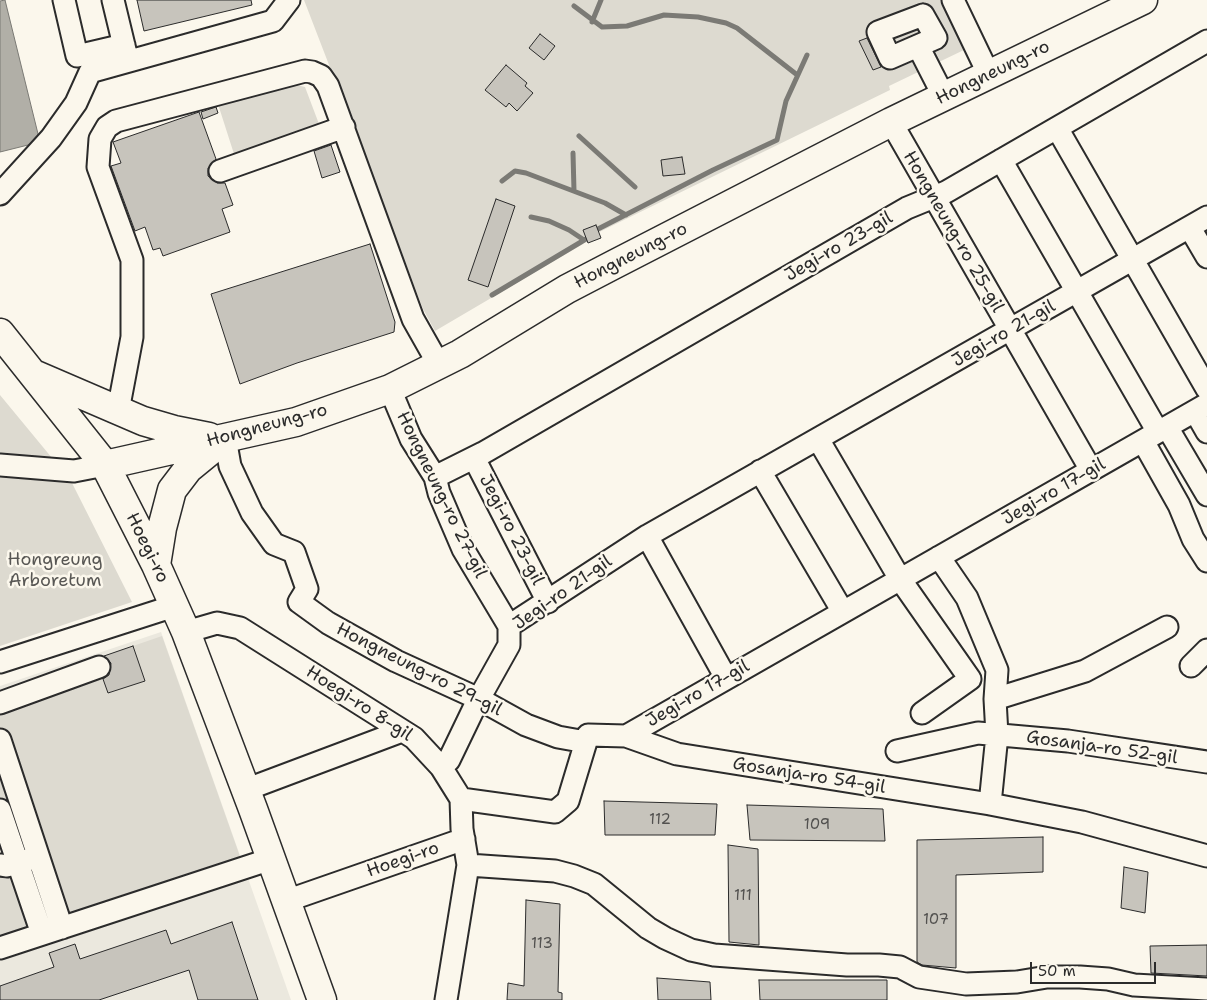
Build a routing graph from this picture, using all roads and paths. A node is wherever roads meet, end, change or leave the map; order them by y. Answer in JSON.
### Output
{"nodes":[{"id":1,"x":64,"y":0,"type":"edge"},
{"id":2,"x":113,"y":0,"type":"edge"},
{"id":3,"x":289,"y":0,"type":"edge"},
{"id":4,"x":953,"y":0,"type":"edge"},
{"id":5,"x":1143,"y":0,"type":"edge"},
{"id":6,"x":1207,"y":41,"type":"edge"},
{"id":7,"x":918,"y":46,"type":"dead end"},
{"id":8,"x":125,"y":52,"type":"junction"},
{"id":9,"x":988,"y":75,"type":"junction"},
{"id":10,"x":944,"y":97,"type":"junction"},
{"id":11,"x":890,"y":122,"type":"junction"},
{"id":12,"x":344,"y":127,"type":"junction"},
{"id":13,"x":1057,"y":128,"type":"junction"},
{"id":14,"x":1001,"y":160,"type":"junction"},
{"id":15,"x":220,"y":171,"type":"dead end"},
{"id":16,"x":0,"y":194,"type":"edge"},
{"id":17,"x":933,"y":198,"type":"junction"},
{"id":18,"x":1198,"y":222,"type":"edge"},
{"id":19,"x":1207,"y":257,"type":"edge"},
{"id":20,"x":1133,"y":260,"type":"junction"},
{"id":21,"x":1077,"y":292,"type":"junction"},
{"id":22,"x":1010,"y":331,"type":"junction"},
{"id":23,"x":0,"y":333,"type":"edge"},
{"id":24,"x":439,"y":365,"type":"junction"},
{"id":25,"x":32,"y":373,"type":"junction"},
{"id":26,"x":390,"y":389,"type":"junction"},
{"id":27,"x":1207,"y":389,"type":"edge"},
{"id":28,"x":1201,"y":408,"type":"edge"},
{"id":29,"x":118,"y":411,"type":"junction"},
{"id":30,"x":1207,"y":432,"type":"edge"},
{"id":31,"x":1156,"y":433,"type":"junction"},
{"id":32,"x":226,"y":438,"type":"junction"},
{"id":33,"x":818,"y":439,"type":"junction"},
{"id":34,"x":474,"y":458,"type":"junction"},
{"id":35,"x":0,"y":465,"type":"edge"},
{"id":36,"x":105,"y":466,"type":"junction"},
{"id":37,"x":1091,"y":470,"type":"junction"},
{"id":38,"x":760,"y":471,"type":"junction"},
{"id":39,"x":435,"y":477,"type":"junction"},
{"id":40,"x":1207,"y":495,"type":"edge"},
{"id":41,"x":647,"y":536,"type":"junction"},
{"id":42,"x":939,"y":557,"type":"junction"},
{"id":43,"x":1207,"y":561,"type":"edge"},
{"id":44,"x":156,"y":565,"type":"junction"},
{"id":45,"x":900,"y":579,"type":"junction"},
{"id":46,"x":548,"y":602,"type":"junction"},
{"id":47,"x":174,"y":606,"type":"junction"},
{"id":48,"x":843,"y":612,"type":"junction"},
{"id":49,"x":510,"y":626,"type":"junction"},
{"id":50,"x":1167,"y":627,"type":"dead end"},
{"id":51,"x":186,"y":632,"type":"junction"},
{"id":52,"x":1207,"y":650,"type":"edge"},
{"id":53,"x":0,"y":662,"type":"edge"},
{"id":54,"x":99,"y":666,"type":"dead end"},
{"id":55,"x":1191,"y":666,"type":"dead end"},
{"id":56,"x":726,"y":678,"type":"junction"},
{"id":57,"x":479,"y":699,"type":"junction"},
{"id":58,"x":995,"y":699,"type":"junction"},
{"id":59,"x":0,"y":703,"type":"edge"},
{"id":60,"x":922,"y":713,"type":"dead end"},
{"id":61,"x":402,"y":731,"type":"junction"},
{"id":62,"x":997,"y":735,"type":"junction"},
{"id":63,"x":626,"y":736,"type":"junction"},
{"id":64,"x":0,"y":740,"type":"edge"},
{"id":65,"x":586,"y":742,"type":"junction"},
{"id":66,"x":897,"y":751,"type":"dead end"},
{"id":67,"x":1207,"y":762,"type":"edge"},
{"id":68,"x":441,"y":768,"type":"junction"},
{"id":69,"x":245,"y":790,"type":"junction"},
{"id":70,"x":462,"y":798,"type":"junction"},
{"id":71,"x":990,"y":804,"type":"junction"},
{"id":72,"x":0,"y":810,"type":"edge"},
{"id":73,"x":464,"y":839,"type":"junction"},
{"id":74,"x":1207,"y":856,"type":"edge"},
{"id":75,"x":38,"y":857,"type":"junction"},
{"id":76,"x":271,"y":859,"type":"junction"},
{"id":77,"x":9,"y":864,"type":"edge"},
{"id":78,"x":468,"y":865,"type":"junction"},
{"id":79,"x":286,"y":901,"type":"junction"},
{"id":80,"x":62,"y":928,"type":"junction"},
{"id":81,"x":42,"y":934,"type":"junction"},
{"id":82,"x":0,"y":948,"type":"edge"},
{"id":83,"x":1207,"y":989,"type":"edge"},
{"id":84,"x":322,"y":1000,"type":"edge"},
{"id":85,"x":446,"y":1000,"type":"edge"}],
"edges":[{"from":1,"to":8,"type":"street"},
{"from":2,"to":8,"type":"street"},
{"from":3,"to":8,"type":"street"},
{"from":4,"to":9,"type":"street"},
{"from":5,"to":9,"type":"main road","name":"Hongneung-ro"},
{"from":6,"to":13,"type":"street","name":"Jegi-ro 23-gil"},
{"from":7,"to":10,"type":"street"},
{"from":8,"to":16,"type":"street"},
{"from":9,"to":10,"type":"main road","name":"Hongneung-ro"},
{"from":10,"to":11,"type":"main road","name":"Hongneung-ro"},
{"from":11,"to":17,"type":"street","name":"Hongneung-ro 25-gil"},
{"from":11,"to":24,"type":"main road","name":"Hongneung-ro"},
{"from":12,"to":15,"type":"street"},
{"from":12,"to":24,"type":"street"},
{"from":12,"to":29,"type":"street"},
{"from":13,"to":14,"type":"street","name":"Jegi-ro 23-gil"},
{"from":13,"to":20,"type":"street"},
{"from":14,"to":17,"type":"street","name":"Jegi-ro 23-gil"},
{"from":14,"to":21,"type":"street"},
{"from":17,"to":22,"type":"street","name":"Hongneung-ro 25-gil"},
{"from":17,"to":34,"type":"street","name":"Jegi-ro 23-gil"},
{"from":18,"to":19,"type":"street","name":"Jegi-ro 21-gil"},
{"from":18,"to":20,"type":"street","name":"Jegi-ro 21-gil"},
{"from":20,"to":21,"type":"street","name":"Jegi-ro 21-gil"},
{"from":20,"to":27,"type":"street"},
{"from":21,"to":22,"type":"street","name":"Jegi-ro 21-gil"},
{"from":21,"to":31,"type":"street"},
{"from":22,"to":33,"type":"street","name":"Jegi-ro 21-gil"},
{"from":22,"to":37,"type":"street","name":"Hongneung-ro 25-gil"},
{"from":23,"to":25,"type":"main road","name":"Hoegi-ro"},
{"from":24,"to":26,"type":"main road","name":"Hongneung-ro"},
{"from":25,"to":29,"type":"main road"},
{"from":25,"to":36,"type":"main road","name":"Hoegi-ro"},
{"from":26,"to":32,"type":"main road","name":"Hongneung-ro"},
{"from":26,"to":39,"type":"street","name":"Hongneung-ro 27-gil"},
{"from":28,"to":30,"type":"street"},
{"from":28,"to":31,"type":"street","name":"Jegi-ro 17-gil"},
{"from":29,"to":32,"type":"main road"},
{"from":31,"to":37,"type":"street","name":"Jegi-ro 17-gil"},
{"from":31,"to":40,"type":"street"},
{"from":31,"to":43,"type":"street"},
{"from":32,"to":36,"type":"main road","name":"Hongneung-ro"},
{"from":32,"to":44,"type":"main road"},
{"from":32,"to":57,"type":"street","name":"Hongneung-ro 29-gil"},
{"from":33,"to":38,"type":"street","name":"Jegi-ro 21-gil"},
{"from":33,"to":45,"type":"street"},
{"from":34,"to":39,"type":"street","name":"Jegi-ro 23-gil"},
{"from":34,"to":46,"type":"street","name":"Jegi-ro 23-gil"},
{"from":35,"to":36,"type":"street"},
{"from":36,"to":44,"type":"main road","name":"Hoegi-ro"},
{"from":37,"to":42,"type":"street","name":"Jegi-ro 17-gil"},
{"from":38,"to":41,"type":"street","name":"Jegi-ro 21-gil"},
{"from":38,"to":48,"type":"street"},
{"from":39,"to":49,"type":"street","name":"Hongneung-ro 27-gil"},
{"from":41,"to":46,"type":"street","name":"Jegi-ro 21-gil"},
{"from":41,"to":56,"type":"street"},
{"from":42,"to":45,"type":"street","name":"Jegi-ro 17-gil"},
{"from":42,"to":58,"type":"street"},
{"from":44,"to":47,"type":"main road","name":"Hoegi-ro"},
{"from":45,"to":48,"type":"street","name":"Jegi-ro 17-gil"},
{"from":45,"to":60,"type":"street"},
{"from":46,"to":49,"type":"street","name":"Jegi-ro 21-gil"},
{"from":47,"to":51,"type":"main road","name":"Hoegi-ro"},
{"from":47,"to":53,"type":"street"},
{"from":48,"to":56,"type":"street","name":"Jegi-ro 17-gil"},
{"from":49,"to":57,"type":"street","name":"Jegi-ro 21-gil"},
{"from":50,"to":58,"type":"street"},
{"from":51,"to":61,"type":"street","name":"Hoegi-ro 8-gil"},
{"from":51,"to":69,"type":"main road","name":"Hoegi-ro"},
{"from":52,"to":55,"type":"street"},
{"from":54,"to":59,"type":"street"},
{"from":56,"to":63,"type":"street","name":"Jegi-ro 17-gil"},
{"from":57,"to":65,"type":"street","name":"Hongneung-ro 29-gil"},
{"from":57,"to":68,"type":"street","name":"Jegi-ro 21-gil"},
{"from":58,"to":62,"type":"street"},
{"from":61,"to":68,"type":"street","name":"Hoegi-ro 8-gil"},
{"from":61,"to":69,"type":"street"},
{"from":62,"to":66,"type":"street","name":"Gosanja-ro 52-gil"},
{"from":62,"to":67,"type":"street","name":"Gosanja-ro 52-gil"},
{"from":62,"to":71,"type":"street"},
{"from":63,"to":65,"type":"street","name":"Gosanja-ro 54-gil"},
{"from":63,"to":71,"type":"street","name":"Gosanja-ro 54-gil"},
{"from":64,"to":75,"type":"street"},
{"from":65,"to":70,"type":"street"},
{"from":68,"to":70,"type":"street","name":"Hoegi-ro 8-gil"},
{"from":69,"to":76,"type":"main road","name":"Hoegi-ro"},
{"from":70,"to":73,"type":"street"},
{"from":71,"to":74,"type":"street","name":"Gosanja-ro 54-gil"},
{"from":72,"to":77,"type":"street"},
{"from":73,"to":78,"type":"street"},
{"from":73,"to":79,"type":"street","name":"Hoegi-ro"},
{"from":75,"to":77,"type":"street"},
{"from":75,"to":80,"type":"street"},
{"from":76,"to":79,"type":"main road","name":"Hoegi-ro"},
{"from":76,"to":80,"type":"street"},
{"from":77,"to":81,"type":"street"},
{"from":78,"to":83,"type":"street"},
{"from":78,"to":85,"type":"street"},
{"from":79,"to":84,"type":"main road","name":"Hoegi-ro"},
{"from":80,"to":81,"type":"street"},
{"from":81,"to":82,"type":"street"}]}
